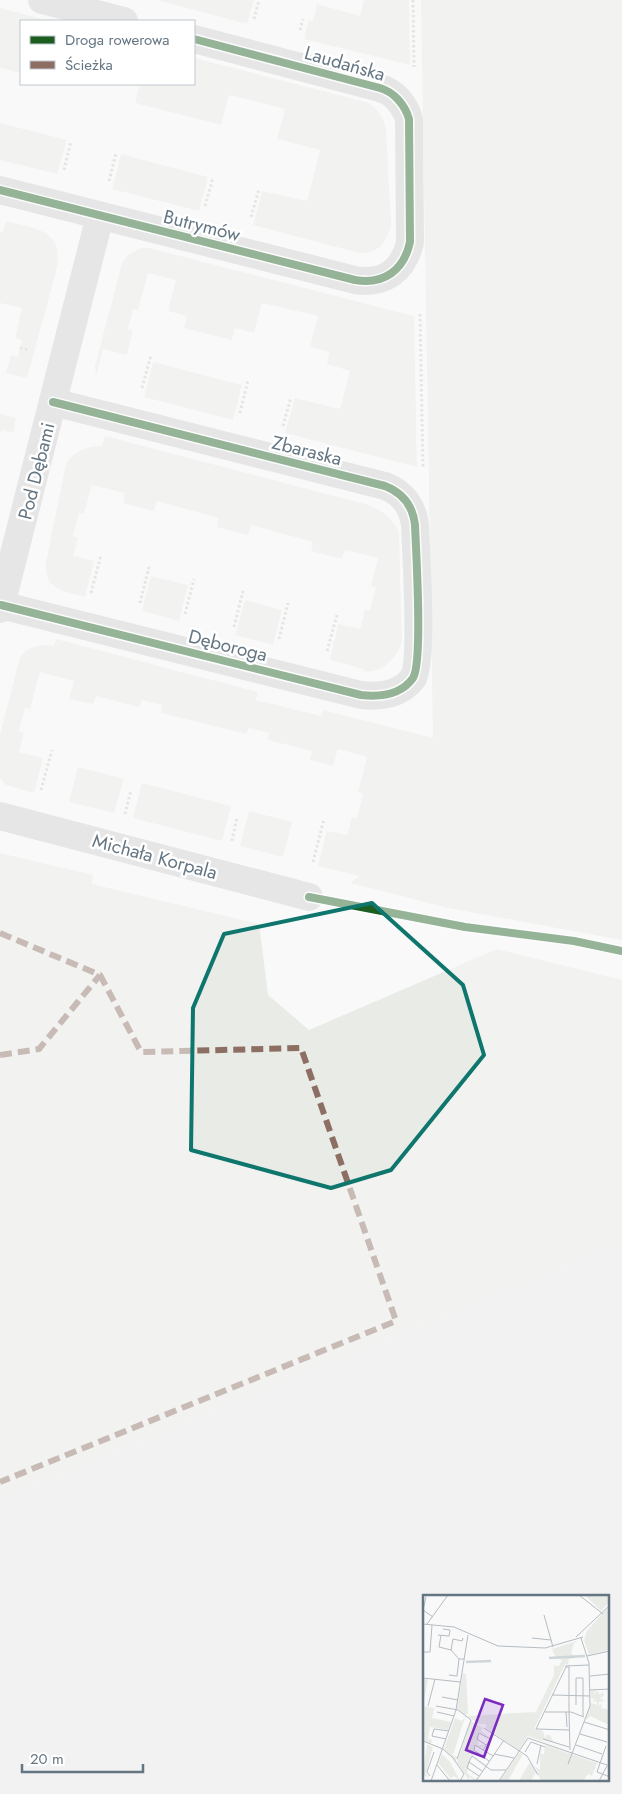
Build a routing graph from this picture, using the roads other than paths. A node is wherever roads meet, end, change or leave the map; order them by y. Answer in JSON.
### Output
{"nodes":[{"id":1,"x":42,"y":0,"type":"edge"},
{"id":2,"x":120,"y":20,"type":"edge"},
{"id":3,"x":195,"y":39,"type":"edge"},
{"id":4,"x":0,"y":190,"type":"edge"},
{"id":5,"x":100,"y":216,"type":"junction"},
{"id":6,"x":395,"y":271,"type":"joint"},
{"id":7,"x":53,"y":402,"type":"junction"},
{"id":8,"x":0,"y":607,"type":"edge"},
{"id":9,"x":418,"y":647,"type":"joint"},
{"id":10,"x":0,"y":816,"type":"edge"},
{"id":11,"x":309,"y":896,"type":"dead end"}],
"edges":[{"from":1,"to":2,"type":"street"},
{"from":3,"to":6,"type":"street","name":"Laudańska"},
{"from":4,"to":5,"type":"street","name":"Butrymów"},
{"from":5,"to":6,"type":"street","name":"Butrymów"},
{"from":5,"to":7,"type":"street","name":"Pod Dębami"},
{"from":7,"to":8,"type":"street","name":"Pod Dębami"},
{"from":7,"to":9,"type":"street","name":"Zbaraska"},
{"from":8,"to":9,"type":"street","name":"Dęboroga"},
{"from":10,"to":11,"type":"street","name":"Michała Korpala"}]}
